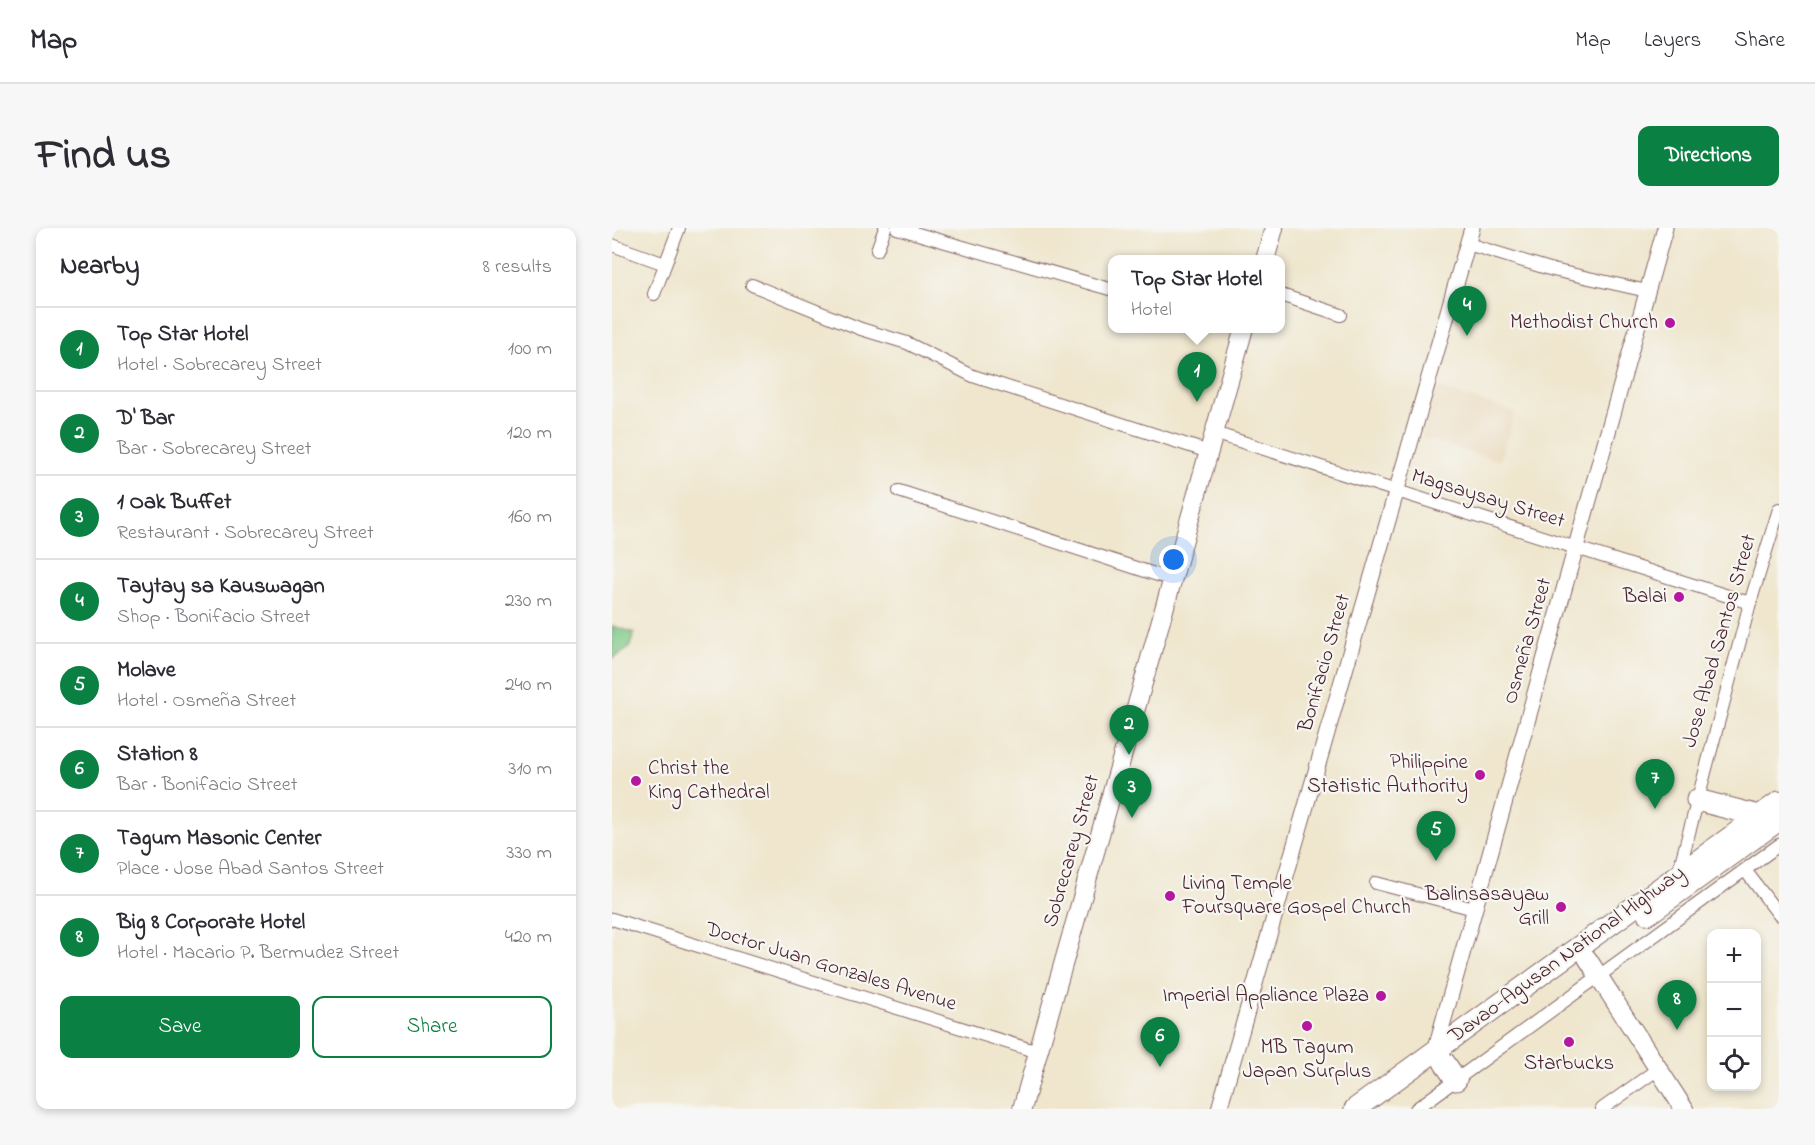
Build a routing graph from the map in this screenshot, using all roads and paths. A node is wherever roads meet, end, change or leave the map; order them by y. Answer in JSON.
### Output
{"nodes":[{"id":1,"x":679,"y":228,"type":"edge"},
{"id":2,"x":885,"y":228,"type":"edge"},
{"id":3,"x":897,"y":228,"type":"edge"},
{"id":4,"x":1274,"y":228,"type":"edge"},
{"id":5,"x":1665,"y":228,"type":"edge"},
{"id":6,"x":1470,"y":232,"type":"edge"},
{"id":7,"x":612,"y":245,"type":"edge"},
{"id":8,"x":877,"y":250,"type":"dead end"},
{"id":9,"x":1266,"y":255,"type":"edge"},
{"id":10,"x":665,"y":264,"type":"junction"},
{"id":11,"x":752,"y":285,"type":"dead end"},
{"id":12,"x":1108,"y":289,"type":"edge"},
{"id":13,"x":1647,"y":291,"type":"junction"},
{"id":14,"x":654,"y":294,"type":"dead end"},
{"id":15,"x":1285,"y":296,"type":"edge"},
{"id":16,"x":1341,"y":315,"type":"dead end"},
{"id":17,"x":1243,"y":333,"type":"edge"},
{"id":18,"x":1214,"y":433,"type":"junction"},
{"id":19,"x":1209,"y":452,"type":"junction"},
{"id":20,"x":899,"y":491,"type":"dead end"},
{"id":21,"x":1396,"y":491,"type":"junction"},
{"id":22,"x":1779,"y":509,"type":"edge"},
{"id":23,"x":1776,"y":531,"type":"edge"},
{"id":24,"x":1576,"y":546,"type":"junction"},
{"id":25,"x":1173,"y":580,"type":"junction"},
{"id":26,"x":1750,"y":603,"type":"junction"},
{"id":27,"x":1698,"y":800,"type":"junction"},
{"id":28,"x":1779,"y":802,"type":"edge"},
{"id":29,"x":1769,"y":818,"type":"edge"},
{"id":30,"x":1779,"y":845,"type":"edge"},
{"id":31,"x":1745,"y":870,"type":"junction"},
{"id":32,"x":1682,"y":881,"type":"junction"},
{"id":33,"x":1376,"y":883,"type":"dead end"},
{"id":34,"x":1474,"y":909,"type":"junction"},
{"id":35,"x":1779,"y":915,"type":"edge"},
{"id":36,"x":612,"y":920,"type":"edge"},
{"id":37,"x":1587,"y":957,"type":"junction"},
{"id":38,"x":1599,"y":977,"type":"junction"},
{"id":39,"x":1038,"y":1052,"type":"junction"},
{"id":40,"x":1439,"y":1057,"type":"junction"},
{"id":41,"x":1658,"y":1069,"type":"junction"},
{"id":42,"x":1456,"y":1080,"type":"junction"},
{"id":43,"x":1022,"y":1109,"type":"edge"},
{"id":44,"x":1219,"y":1109,"type":"edge"},
{"id":45,"x":1355,"y":1109,"type":"edge"},
{"id":46,"x":1379,"y":1109,"type":"edge"},
{"id":47,"x":1416,"y":1109,"type":"edge"},
{"id":48,"x":1602,"y":1109,"type":"edge"},
{"id":49,"x":1684,"y":1109,"type":"edge"}],
"edges":[{"from":1,"to":10,"type":"street"},
{"from":2,"to":8,"type":"street"},
{"from":3,"to":12,"type":"street"},
{"from":4,"to":9,"type":"main road"},
{"from":5,"to":13,"type":"street","name":"Osmeña Street"},
{"from":6,"to":13,"type":"street"},
{"from":6,"to":21,"type":"street","name":"Bonifacio Street"},
{"from":7,"to":10,"type":"street"},
{"from":10,"to":14,"type":"street"},
{"from":11,"to":19,"type":"street"},
{"from":13,"to":24,"type":"street","name":"Osmeña Street"},
{"from":15,"to":16,"type":"street"},
{"from":17,"to":18,"type":"main road","name":"Sobrecarey Street"},
{"from":18,"to":19,"type":"main road","name":"Sobrecarey Street"},
{"from":18,"to":21,"type":"street","name":"Magsaysay Street"},
{"from":19,"to":25,"type":"main road","name":"Sobrecarey Street"},
{"from":20,"to":25,"type":"street"},
{"from":21,"to":24,"type":"street","name":"Magsaysay Street"},
{"from":21,"to":44,"type":"street","name":"Bonifacio Street"},
{"from":22,"to":23,"type":"street","name":"Jose Abad Santos Street"},
{"from":23,"to":26,"type":"street","name":"Jose Abad Santos Street"},
{"from":24,"to":26,"type":"street","name":"Magsaysay Street"},
{"from":24,"to":34,"type":"street","name":"Osmeña Street"},
{"from":25,"to":39,"type":"main road","name":"Sobrecarey Street"},
{"from":26,"to":27,"type":"street","name":"Jose Abad Santos Street"},
{"from":27,"to":29,"type":"highway"},
{"from":27,"to":32,"type":"street","name":"Jose Abad Santos Street"},
{"from":28,"to":29,"type":"highway","name":"Davao-Agusan National Highway"},
{"from":29,"to":32,"type":"highway","name":"Davao-Agusan National Highway"},
{"from":30,"to":31,"type":"street"},
{"from":31,"to":35,"type":"street"},
{"from":31,"to":38,"type":"street"},
{"from":32,"to":37,"type":"highway","name":"Davao-Agusan National Highway"},
{"from":32,"to":40,"type":"highway","name":"Davao-Agusan National Highway"},
{"from":33,"to":34,"type":"street"},
{"from":34,"to":40,"type":"street","name":"Osmeña Street"},
{"from":36,"to":39,"type":"street","name":"Doctor Juan Gonzales Avenue"},
{"from":37,"to":38,"type":"main road"},
{"from":37,"to":40,"type":"highway","name":"Davao-Agusan National Highway"},
{"from":38,"to":41,"type":"main road"},
{"from":38,"to":42,"type":"street"},
{"from":39,"to":43,"type":"main road","name":"Sobrecarey Street"},
{"from":40,"to":42,"type":"highway"},
{"from":40,"to":45,"type":"highway","name":"Davao-Agusan National Highway"},
{"from":40,"to":46,"type":"highway","name":"Davao-Agusan National Highway"},
{"from":41,"to":48,"type":"street"},
{"from":41,"to":49,"type":"main road"},
{"from":42,"to":47,"type":"street"}]}
